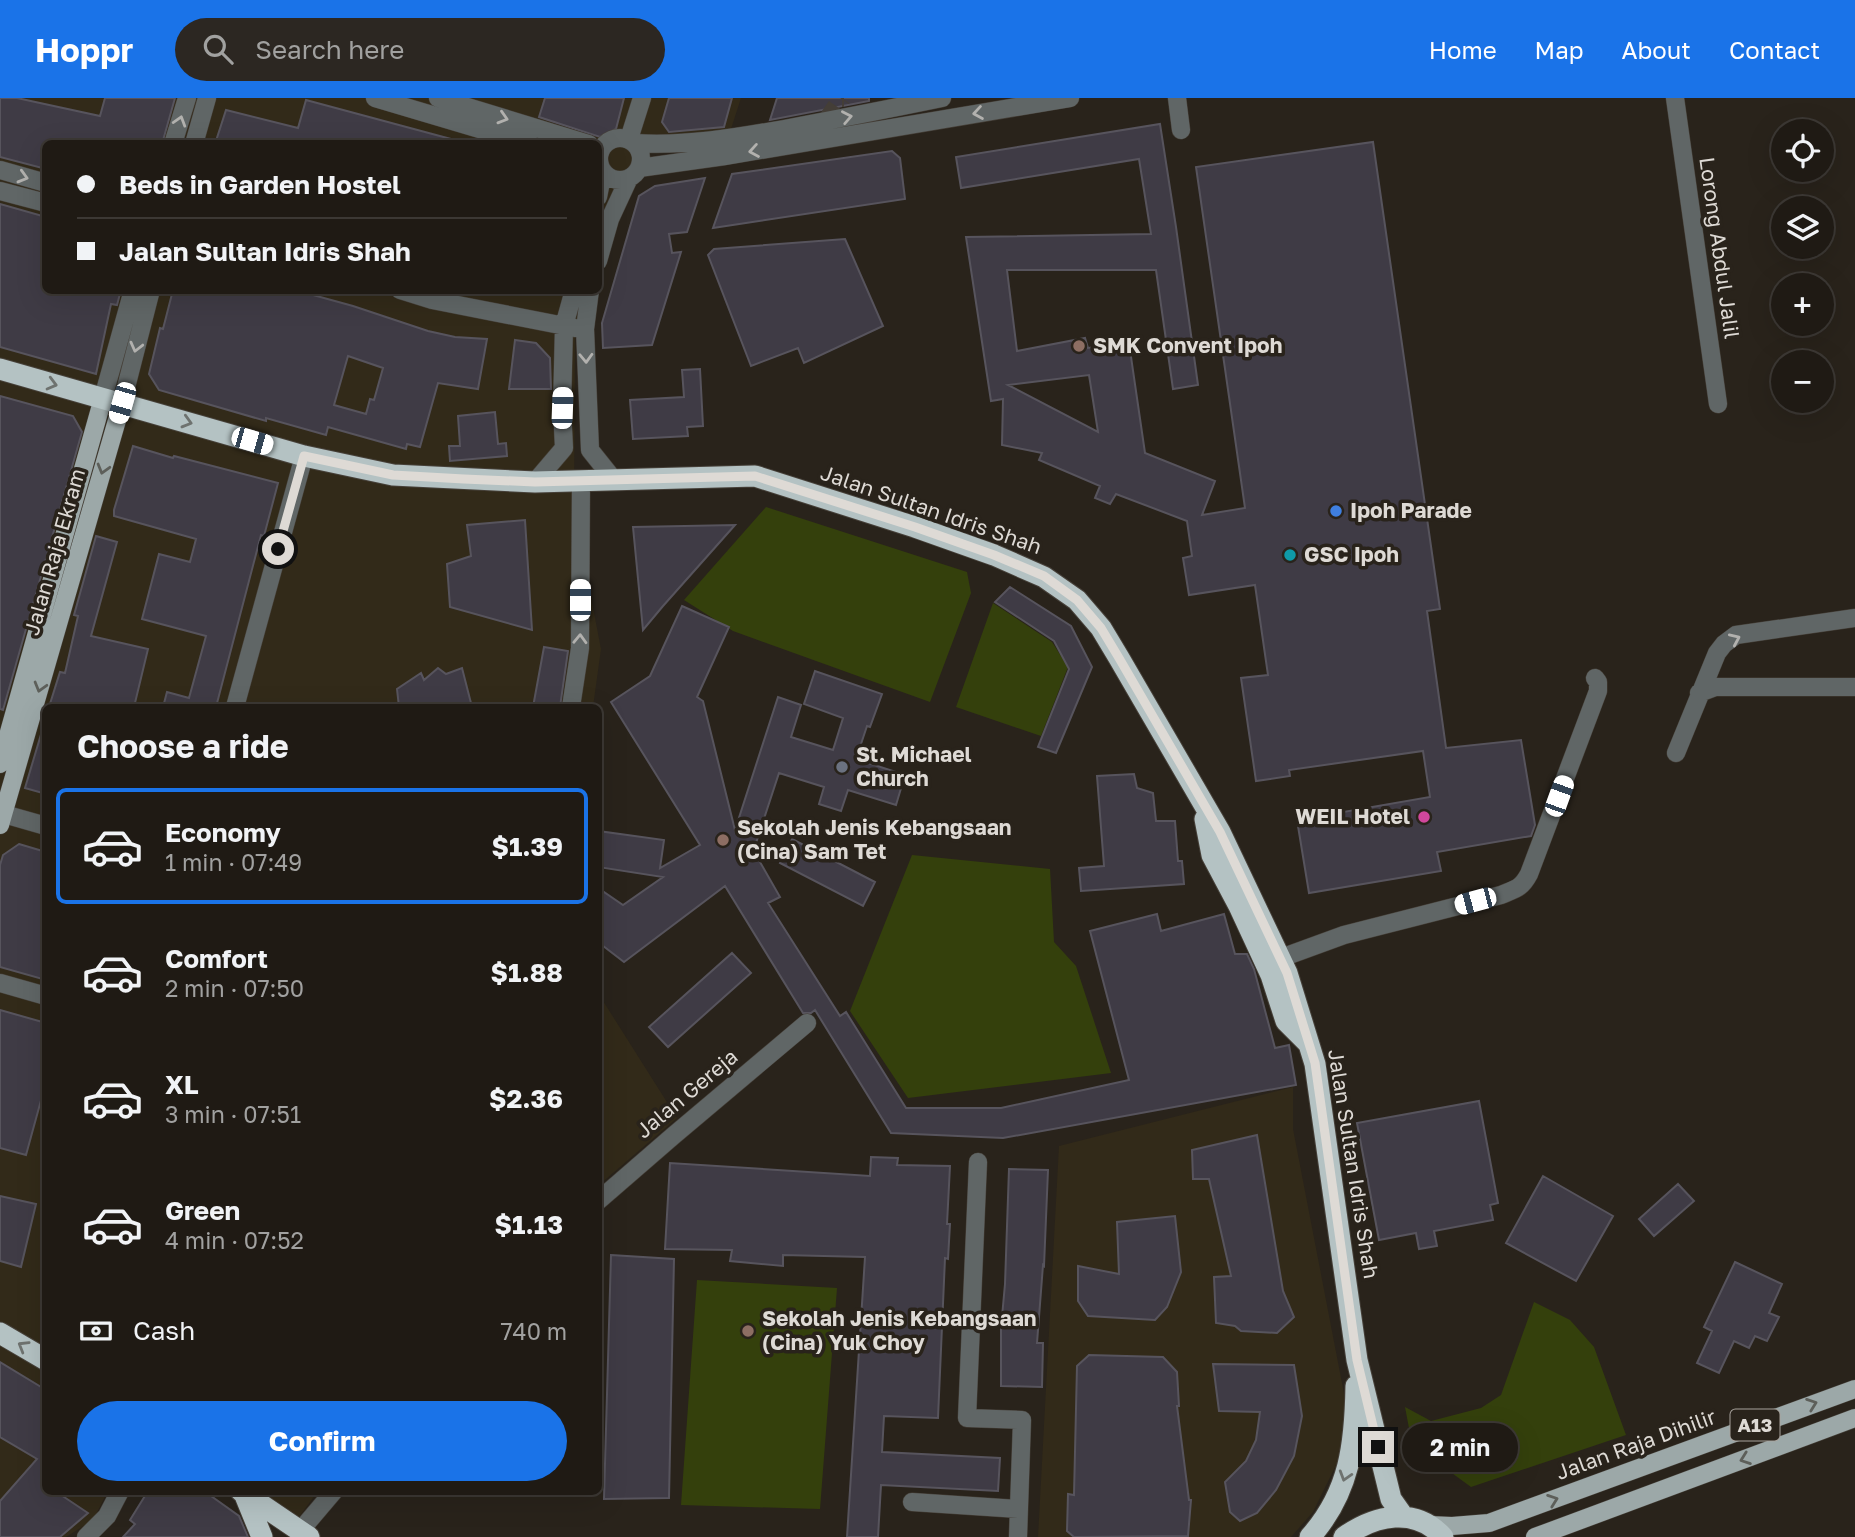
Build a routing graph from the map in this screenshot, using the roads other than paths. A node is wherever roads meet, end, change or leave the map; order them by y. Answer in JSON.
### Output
{"nodes":[{"id":1,"x":187,"y":98,"type":"edge"},
{"id":2,"x":207,"y":98,"type":"edge"},
{"id":3,"x":375,"y":98,"type":"edge"},
{"id":4,"x":438,"y":98,"type":"edge"},
{"id":5,"x":642,"y":98,"type":"edge"},
{"id":6,"x":942,"y":98,"type":"edge"},
{"id":7,"x":1070,"y":98,"type":"edge"},
{"id":8,"x":1177,"y":98,"type":"edge"},
{"id":9,"x":1675,"y":98,"type":"edge"},
{"id":10,"x":410,"y":103,"type":"edge"},
{"id":11,"x":1181,"y":130,"type":"dead end"},
{"id":12,"x":174,"y":140,"type":"edge"},
{"id":13,"x":195,"y":140,"type":"edge"},
{"id":14,"x":518,"y":140,"type":"edge"},
{"id":15,"x":555,"y":140,"type":"edge"},
{"id":16,"x":632,"y":141,"type":"junction"},
{"id":17,"x":602,"y":152,"type":"edge"},
{"id":18,"x":602,"y":160,"type":"edge"},
{"id":19,"x":0,"y":170,"type":"edge"},
{"id":20,"x":634,"y":173,"type":"junction"},
{"id":21,"x":42,"y":182,"type":"edge"},
{"id":22,"x":0,"y":191,"type":"edge"},
{"id":23,"x":42,"y":202,"type":"edge"},
{"id":24,"x":602,"y":247,"type":"edge"},
{"id":25,"x":132,"y":294,"type":"edge"},
{"id":26,"x":151,"y":294,"type":"edge"},
{"id":27,"x":413,"y":294,"type":"edge"},
{"id":28,"x":572,"y":294,"type":"edge"},
{"id":29,"x":589,"y":294,"type":"edge"},
{"id":30,"x":564,"y":326,"type":"junction"},
{"id":31,"x":585,"y":329,"type":"junction"},
{"id":32,"x":0,"y":369,"type":"edge"},
{"id":33,"x":112,"y":400,"type":"junction"},
{"id":34,"x":1718,"y":404,"type":"dead end"},
{"id":35,"x":304,"y":456,"type":"junction"},
{"id":36,"x":581,"y":480,"type":"junction"},
{"id":37,"x":614,"y":480,"type":"junction"},
{"id":38,"x":535,"y":482,"type":"junction"},
{"id":39,"x":1855,"y":618,"type":"edge"},
{"id":40,"x":1595,"y":678,"type":"dead end"},
{"id":41,"x":1855,"y":687,"type":"edge"},
{"id":42,"x":1699,"y":694,"type":"junction"},
{"id":43,"x":236,"y":704,"type":"edge"},
{"id":44,"x":571,"y":704,"type":"edge"},
{"id":45,"x":1676,"y":753,"type":"dead end"},
{"id":46,"x":0,"y":764,"type":"edge"},
{"id":47,"x":1202,"y":800,"type":"junction"},
{"id":48,"x":1,"y":817,"type":"edge"},
{"id":49,"x":42,"y":824,"type":"edge"},
{"id":50,"x":1281,"y":958,"type":"junction"},
{"id":51,"x":0,"y":983,"type":"edge"},
{"id":52,"x":42,"y":995,"type":"edge"},
{"id":53,"x":807,"y":1023,"type":"dead end"},
{"id":54,"x":1310,"y":1045,"type":"junction"},
{"id":55,"x":978,"y":1162,"type":"dead end"},
{"id":56,"x":602,"y":1198,"type":"edge"},
{"id":57,"x":0,"y":1333,"type":"edge"},
{"id":58,"x":42,"y":1358,"type":"edge"},
{"id":59,"x":1357,"y":1360,"type":"junction"},
{"id":60,"x":1855,"y":1389,"type":"edge"},
{"id":61,"x":1855,"y":1418,"type":"edge"},
{"id":62,"x":118,"y":1495,"type":"edge"},
{"id":63,"x":244,"y":1495,"type":"edge"},
{"id":64,"x":247,"y":1495,"type":"edge"},
{"id":65,"x":331,"y":1495,"type":"edge"},
{"id":66,"x":912,"y":1502,"type":"dead end"},
{"id":67,"x":1019,"y":1509,"type":"junction"},
{"id":68,"x":1404,"y":1517,"type":"junction"},
{"id":69,"x":1436,"y":1531,"type":"edge"},
{"id":70,"x":305,"y":1534,"type":"edge"},
{"id":71,"x":86,"y":1537,"type":"edge"},
{"id":72,"x":262,"y":1537,"type":"edge"},
{"id":73,"x":1018,"y":1537,"type":"edge"},
{"id":74,"x":1310,"y":1537,"type":"edge"},
{"id":75,"x":1344,"y":1537,"type":"edge"},
{"id":76,"x":1535,"y":1537,"type":"edge"}],
"edges":[{"from":12,"to":1,"type":"street","one_way":true},
{"from":2,"to":13,"type":"street"},
{"from":3,"to":10,"type":"street"},
{"from":4,"to":15,"type":"street","one_way":true},
{"from":5,"to":16,"type":"street"},
{"from":16,"to":6,"type":"street","one_way":true},
{"from":7,"to":20,"type":"street","one_way":true},
{"from":8,"to":11,"type":"street"},
{"from":9,"to":34,"type":"street","name":"Lorong Abdul Jalil"},
{"from":10,"to":14,"type":"street"},
{"from":16,"to":17,"type":"street"},
{"from":16,"to":20,"type":"street"},
{"from":18,"to":20,"type":"street"},
{"from":19,"to":21,"type":"street","one_way":true},
{"from":20,"to":24,"type":"street"},
{"from":22,"to":23,"type":"street"},
{"from":25,"to":33,"type":"street","name":"Jalan Raja Ekram"},
{"from":26,"to":33,"type":"street","name":"Jalan Raja Ekram","one_way":true},
{"from":27,"to":30,"type":"street"},
{"from":28,"to":30,"type":"street"},
{"from":29,"to":31,"type":"street"},
{"from":30,"to":31,"type":"street"},
{"from":30,"to":38,"type":"street"},
{"from":31,"to":37,"type":"street","one_way":true},
{"from":32,"to":33,"type":"highway","name":"Jalan Sultan Idris Shah","one_way":true},
{"from":33,"to":35,"type":"highway","name":"Jalan Sultan Idris Shah","one_way":true},
{"from":33,"to":46,"type":"main road","name":"Jalan Raja Ekram"},
{"from":33,"to":48,"type":"main road","name":"Jalan Raja Ekram","one_way":true},
{"from":35,"to":38,"type":"highway","name":"Jalan Sultan Idris Shah"},
{"from":35,"to":43,"type":"street"},
{"from":36,"to":37,"type":"highway","name":"Jalan Sultan Idris Shah"},
{"from":36,"to":38,"type":"highway","name":"Jalan Sultan Idris Shah"},
{"from":44,"to":36,"type":"street","one_way":true},
{"from":37,"to":47,"type":"highway","name":"Jalan Sultan Idris Shah"},
{"from":42,"to":39,"type":"street","one_way":true},
{"from":40,"to":50,"type":"street"},
{"from":41,"to":42,"type":"street"},
{"from":42,"to":45,"type":"street"},
{"from":47,"to":50,"type":"highway","name":"Jalan Sultan Idris Shah"},
{"from":47,"to":54,"type":"highway"},
{"from":48,"to":49,"type":"street"},
{"from":50,"to":54,"type":"highway","name":"Jalan Sultan Idris Shah"},
{"from":51,"to":52,"type":"street"},
{"from":53,"to":56,"type":"street","name":"Jalan Gereja"},
{"from":54,"to":59,"type":"highway","name":"Jalan Sultan Idris Shah"},
{"from":55,"to":67,"type":"street"},
{"from":58,"to":57,"type":"highway","one_way":true},
{"from":59,"to":68,"type":"highway","name":"Jalan Sultan Idris Shah"},
{"from":59,"to":74,"type":"highway","one_way":true},
{"from":69,"to":60,"type":"main road","name":"Jalan Raja Dihilir","number":"A13","one_way":true},
{"from":61,"to":76,"type":"main road","number":"A13","one_way":true},
{"from":62,"to":71,"type":"street"},
{"from":63,"to":72,"type":"highway"},
{"from":64,"to":70,"type":"highway"},
{"from":65,"to":70,"type":"street"},
{"from":66,"to":67,"type":"street"},
{"from":67,"to":73,"type":"street"},
{"from":68,"to":69,"type":"highway"},
{"from":68,"to":75,"type":"highway"}]}
